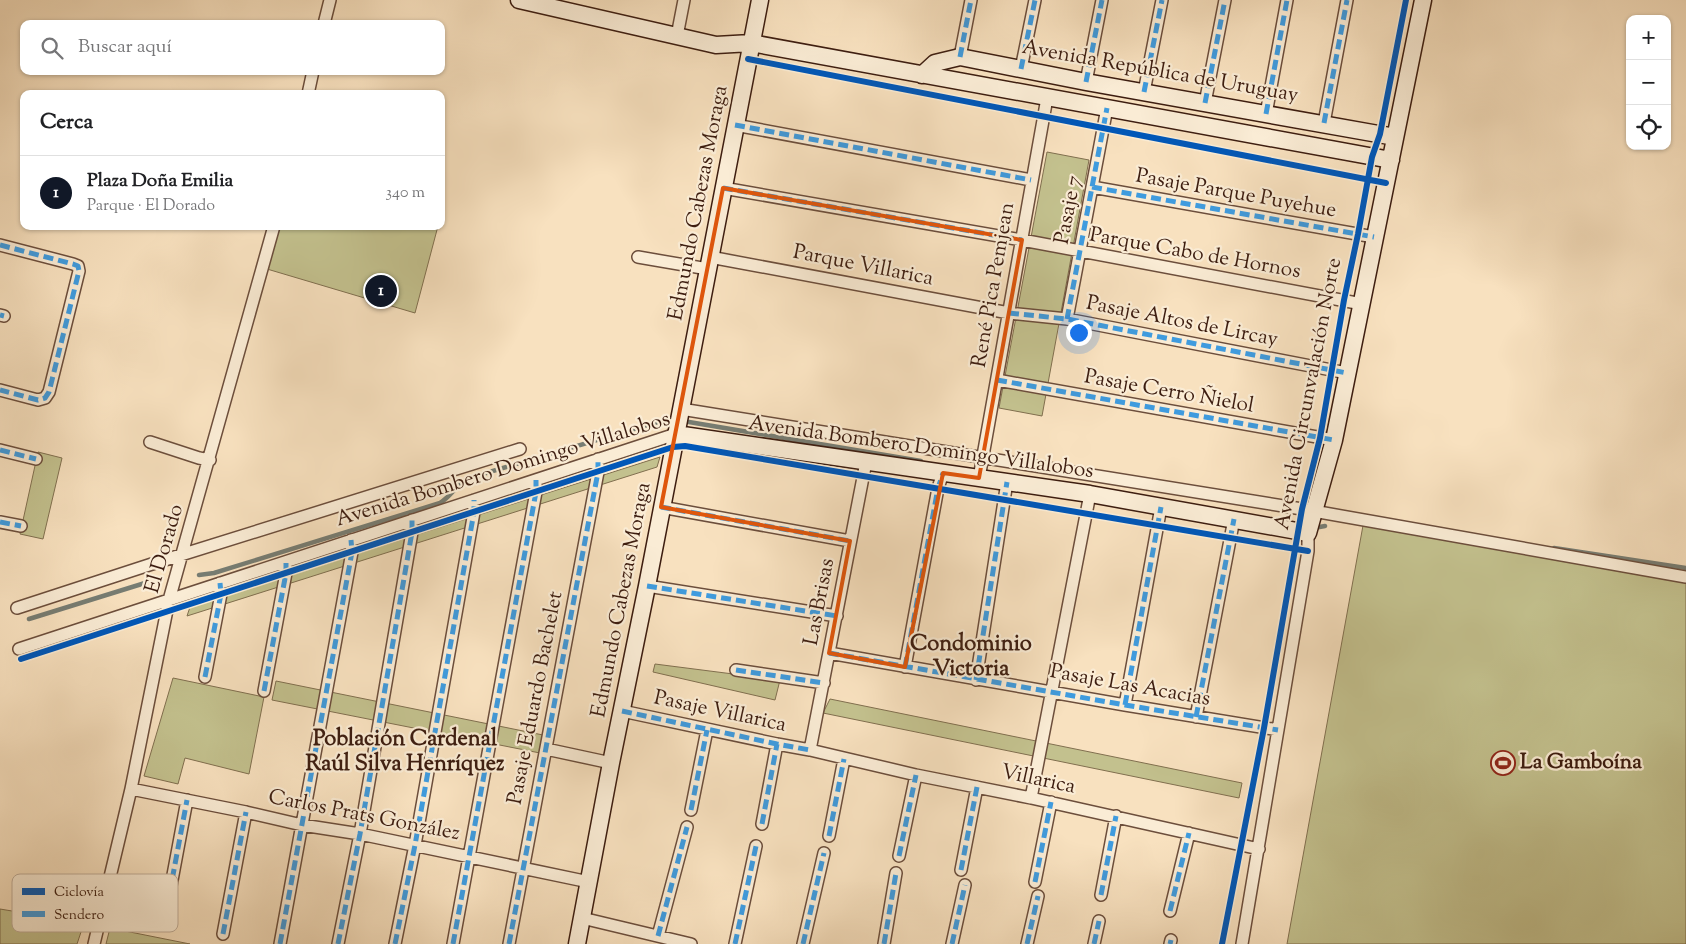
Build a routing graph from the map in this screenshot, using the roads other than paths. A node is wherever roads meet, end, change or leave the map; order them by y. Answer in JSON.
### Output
{"nodes":[{"id":1,"x":330,"y":0,"type":"edge"},
{"id":2,"x":518,"y":0,"type":"edge"},
{"id":3,"x":684,"y":0,"type":"edge"},
{"id":4,"x":760,"y":0,"type":"edge"},
{"id":5,"x":971,"y":0,"type":"edge"},
{"id":6,"x":1035,"y":0,"type":"edge"},
{"id":7,"x":1102,"y":0,"type":"edge"},
{"id":8,"x":1162,"y":0,"type":"edge"},
{"id":9,"x":1226,"y":0,"type":"edge"},
{"id":10,"x":1287,"y":0,"type":"edge"},
{"id":11,"x":1347,"y":0,"type":"edge"},
{"id":12,"x":1423,"y":0,"type":"edge"},
{"id":13,"x":325,"y":20,"type":"edge"},
{"id":14,"x":677,"y":36,"type":"junction"},
{"id":15,"x":751,"y":43,"type":"junction"},
{"id":16,"x":960,"y":57,"type":"junction"},
{"id":17,"x":1021,"y":69,"type":"junction"},
{"id":18,"x":312,"y":75,"type":"edge"},
{"id":19,"x":922,"y":75,"type":"junction"},
{"id":20,"x":1086,"y":82,"type":"junction"},
{"id":21,"x":309,"y":90,"type":"edge"},
{"id":22,"x":1144,"y":92,"type":"junction"},
{"id":23,"x":1047,"y":98,"type":"junction"},
{"id":24,"x":1205,"y":104,"type":"junction"},
{"id":25,"x":1107,"y":108,"type":"junction"},
{"id":26,"x":1266,"y":114,"type":"junction"},
{"id":27,"x":1324,"y":123,"type":"junction"},
{"id":28,"x":735,"y":125,"type":"junction"},
{"id":29,"x":1396,"y":137,"type":"junction"},
{"id":30,"x":1392,"y":160,"type":"junction"},
{"id":31,"x":1031,"y":180,"type":"junction"},
{"id":32,"x":1092,"y":187,"type":"junction"},
{"id":33,"x":723,"y":188,"type":"junction"},
{"id":34,"x":273,"y":230,"type":"edge"},
{"id":35,"x":1374,"y":237,"type":"junction"},
{"id":36,"x":1022,"y":240,"type":"junction"},
{"id":37,"x":0,"y":245,"type":"edge"},
{"id":38,"x":1080,"y":252,"type":"junction"},
{"id":39,"x":638,"y":257,"type":"dead end"},
{"id":40,"x":709,"y":263,"type":"junction"},
{"id":41,"x":1362,"y":304,"type":"junction"},
{"id":42,"x":1008,"y":312,"type":"junction"},
{"id":43,"x":1067,"y":319,"type":"junction"},
{"id":44,"x":1347,"y":373,"type":"junction"},
{"id":45,"x":997,"y":380,"type":"junction"},
{"id":46,"x":0,"y":390,"type":"edge"},
{"id":47,"x":681,"y":409,"type":"junction"},
{"id":48,"x":676,"y":434,"type":"junction"},
{"id":49,"x":1334,"y":440,"type":"junction"},
{"id":50,"x":150,"y":442,"type":"dead end"},
{"id":51,"x":0,"y":450,"type":"edge"},
{"id":52,"x":520,"y":450,"type":"dead end"},
{"id":53,"x":36,"y":458,"type":"dead end"},
{"id":54,"x":983,"y":458,"type":"junction"},
{"id":55,"x":598,"y":459,"type":"junction"},
{"id":56,"x":210,"y":460,"type":"junction"},
{"id":57,"x":866,"y":462,"type":"junction"},
{"id":58,"x":943,"y":473,"type":"junction"},
{"id":59,"x":979,"y":478,"type":"junction"},
{"id":60,"x":536,"y":480,"type":"junction"},
{"id":61,"x":1007,"y":482,"type":"junction"},
{"id":62,"x":1090,"y":494,"type":"junction"},
{"id":63,"x":474,"y":500,"type":"junction"},
{"id":64,"x":661,"y":507,"type":"junction"},
{"id":65,"x":1161,"y":508,"type":"junction"},
{"id":66,"x":1315,"y":511,"type":"junction"},
{"id":67,"x":1234,"y":519,"type":"junction"},
{"id":68,"x":412,"y":520,"type":"junction"},
{"id":69,"x":0,"y":522,"type":"edge"},
{"id":70,"x":21,"y":526,"type":"dead end"},
{"id":71,"x":1308,"y":533,"type":"junction"},
{"id":72,"x":351,"y":540,"type":"junction"},
{"id":73,"x":850,"y":542,"type":"junction"},
{"id":74,"x":182,"y":555,"type":"junction"},
{"id":75,"x":286,"y":562,"type":"junction"},
{"id":76,"x":1686,"y":577,"type":"edge"},
{"id":77,"x":220,"y":583,"type":"junction"},
{"id":78,"x":647,"y":586,"type":"junction"},
{"id":79,"x":169,"y":600,"type":"junction"},
{"id":80,"x":17,"y":608,"type":"dead end"},
{"id":81,"x":836,"y":616,"type":"junction"},
{"id":82,"x":18,"y":649,"type":"dead end"},
{"id":83,"x":829,"y":653,"type":"junction"},
{"id":84,"x":905,"y":667,"type":"junction"},
{"id":85,"x":736,"y":670,"type":"dead end"},
{"id":86,"x":205,"y":677,"type":"dead end"},
{"id":87,"x":976,"y":680,"type":"junction"},
{"id":88,"x":824,"y":683,"type":"junction"},
{"id":89,"x":264,"y":691,"type":"dead end"},
{"id":90,"x":1052,"y":692,"type":"junction"},
{"id":91,"x":1125,"y":705,"type":"junction"},
{"id":92,"x":622,"y":711,"type":"junction"},
{"id":93,"x":1196,"y":717,"type":"junction"},
{"id":94,"x":707,"y":730,"type":"junction"},
{"id":95,"x":1278,"y":730,"type":"junction"},
{"id":96,"x":777,"y":744,"type":"junction"},
{"id":97,"x":546,"y":749,"type":"junction"},
{"id":98,"x":810,"y":750,"type":"junction"},
{"id":99,"x":844,"y":759,"type":"junction"},
{"id":100,"x":611,"y":763,"type":"junction"},
{"id":101,"x":916,"y":775,"type":"junction"},
{"id":102,"x":977,"y":787,"type":"junction"},
{"id":103,"x":131,"y":789,"type":"junction"},
{"id":104,"x":1031,"y":798,"type":"junction"},
{"id":105,"x":187,"y":800,"type":"junction"},
{"id":106,"x":1051,"y":802,"type":"junction"},
{"id":107,"x":691,"y":810,"type":"dead end"},
{"id":108,"x":246,"y":812,"type":"junction"},
{"id":109,"x":1116,"y":816,"type":"junction"},
{"id":110,"x":762,"y":824,"type":"dead end"},
{"id":111,"x":302,"y":826,"type":"junction"},
{"id":112,"x":687,"y":827,"type":"dead end"},
{"id":113,"x":1189,"y":833,"type":"junction"},
{"id":114,"x":360,"y":834,"type":"junction"},
{"id":115,"x":829,"y":836,"type":"dead end"},
{"id":116,"x":415,"y":845,"type":"junction"},
{"id":117,"x":756,"y":846,"type":"dead end"},
{"id":118,"x":1259,"y":849,"type":"junction"},
{"id":119,"x":824,"y":854,"type":"dead end"},
{"id":120,"x":469,"y":856,"type":"junction"},
{"id":121,"x":900,"y":856,"type":"dead end"},
{"id":122,"x":524,"y":868,"type":"junction"},
{"id":123,"x":961,"y":870,"type":"dead end"},
{"id":124,"x":896,"y":873,"type":"dead end"},
{"id":125,"x":111,"y":874,"type":"edge"},
{"id":126,"x":173,"y":874,"type":"edge"},
{"id":127,"x":589,"y":882,"type":"junction"},
{"id":128,"x":1035,"y":882,"type":"dead end"},
{"id":129,"x":965,"y":884,"type":"dead end"},
{"id":130,"x":1101,"y":895,"type":"dead end"},
{"id":131,"x":1038,"y":896,"type":"dead end"},
{"id":132,"x":1170,"y":911,"type":"dead end"},
{"id":133,"x":582,"y":918,"type":"junction"},
{"id":134,"x":1099,"y":922,"type":"dead end"},
{"id":135,"x":223,"y":934,"type":"dead end"},
{"id":136,"x":658,"y":936,"type":"junction"},
{"id":137,"x":280,"y":944,"type":"edge"},
{"id":138,"x":338,"y":944,"type":"edge"},
{"id":139,"x":396,"y":944,"type":"edge"},
{"id":140,"x":453,"y":944,"type":"edge"},
{"id":141,"x":509,"y":944,"type":"edge"},
{"id":142,"x":577,"y":944,"type":"edge"},
{"id":143,"x":692,"y":944,"type":"edge"},
{"id":144,"x":735,"y":944,"type":"edge"},
{"id":145,"x":803,"y":944,"type":"edge"},
{"id":146,"x":884,"y":944,"type":"edge"},
{"id":147,"x":952,"y":944,"type":"edge"},
{"id":148,"x":1027,"y":944,"type":"edge"},
{"id":149,"x":1094,"y":944,"type":"edge"},
{"id":150,"x":1242,"y":944,"type":"edge"}],
"edges":[{"from":1,"to":13,"type":"street"},
{"from":2,"to":14,"type":"street"},
{"from":3,"to":14,"type":"street"},
{"from":4,"to":15,"type":"street","name":"Edmundo Cabezas Moraga"},
{"from":5,"to":16,"type":"street"},
{"from":6,"to":17,"type":"street"},
{"from":7,"to":20,"type":"street"},
{"from":8,"to":22,"type":"street"},
{"from":9,"to":24,"type":"street"},
{"from":10,"to":26,"type":"street"},
{"from":11,"to":27,"type":"street"},
{"from":12,"to":29,"type":"street","name":"Avenida Circunvalación Norte"},
{"from":14,"to":15,"type":"street"},
{"from":15,"to":19,"type":"street"},
{"from":15,"to":28,"type":"street","name":"Edmundo Cabezas Moraga"},
{"from":16,"to":17,"type":"street","name":"Avenida República de Uruguay"},
{"from":16,"to":19,"type":"street","name":"Avenida República de Uruguay"},
{"from":17,"to":20,"type":"street","name":"Avenida República de Uruguay"},
{"from":18,"to":21,"type":"street"},
{"from":19,"to":23,"type":"street"},
{"from":20,"to":22,"type":"street","name":"Avenida República de Uruguay"},
{"from":22,"to":24,"type":"street","name":"Avenida República de Uruguay"},
{"from":23,"to":25,"type":"street"},
{"from":23,"to":31,"type":"street","name":"René Pica Pemjean"},
{"from":24,"to":26,"type":"street","name":"Avenida República de Uruguay"},
{"from":25,"to":30,"type":"street"},
{"from":25,"to":32,"type":"street","name":"Pasaje 7"},
{"from":26,"to":27,"type":"street","name":"Avenida República de Uruguay"},
{"from":27,"to":29,"type":"street","name":"Avenida República de Uruguay"},
{"from":28,"to":31,"type":"street"},
{"from":28,"to":33,"type":"street","name":"Edmundo Cabezas Moraga"},
{"from":29,"to":30,"type":"street","name":"Avenida Circunvalación Norte"},
{"from":30,"to":35,"type":"street","name":"Avenida Circunvalación Norte"},
{"from":31,"to":36,"type":"street","name":"René Pica Pemjean"},
{"from":32,"to":35,"type":"street","name":"Pasaje Parque Puyehue"},
{"from":32,"to":38,"type":"street","name":"Pasaje 7"},
{"from":33,"to":36,"type":"street","name":"Parque Cabo de Hornos"},
{"from":33,"to":40,"type":"street","name":"Edmundo Cabezas Moraga"},
{"from":34,"to":56,"type":"street","name":"El Dorado"},
{"from":35,"to":41,"type":"street","name":"Avenida Circunvalación Norte"},
{"from":36,"to":38,"type":"street","name":"Parque Cabo de Hornos"},
{"from":36,"to":42,"type":"street","name":"René Pica Pemjean"},
{"from":37,"to":46,"type":"street"},
{"from":38,"to":41,"type":"street","name":"Parque Cabo de Hornos"},
{"from":38,"to":43,"type":"street","name":"Pasaje 7"},
{"from":39,"to":40,"type":"street","name":"Parque Villarica"},
{"from":40,"to":42,"type":"street","name":"Parque Villarica"},
{"from":40,"to":47,"type":"street","name":"Edmundo Cabezas Moraga"},
{"from":41,"to":44,"type":"street","name":"Avenida Circunvalación Norte"},
{"from":42,"to":43,"type":"street","name":"Pasaje Altos de Lircay"},
{"from":42,"to":45,"type":"street","name":"René Pica Pemjean"},
{"from":43,"to":44,"type":"street","name":"Pasaje Altos de Lircay"},
{"from":44,"to":49,"type":"street","name":"Avenida Circunvalación Norte"},
{"from":45,"to":49,"type":"street","name":"Pasaje Cerro Ñielol"},
{"from":45,"to":54,"type":"street","name":"René Pica Pemjean"},
{"from":47,"to":48,"type":"street","name":"Edmundo Cabezas Moraga"},
{"from":47,"to":54,"type":"street","name":"Avenida Bombero Domingo Villalobos"},
{"from":48,"to":55,"type":"street","name":"Avenida Bombero Domingo Villalobos"},
{"from":48,"to":57,"type":"street","name":"Avenida Bombero Domingo Villalobos"},
{"from":48,"to":64,"type":"street","name":"Edmundo Cabezas Moraga"},
{"from":49,"to":66,"type":"street","name":"Avenida Circunvalación Norte"},
{"from":50,"to":56,"type":"street"},
{"from":51,"to":53,"type":"street"},
{"from":52,"to":74,"type":"street","name":"Avenida Bombero Domingo Villalobos"},
{"from":54,"to":59,"type":"street","name":"René Pica Pemjean"},
{"from":54,"to":66,"type":"street","name":"Avenida Bombero Domingo Villalobos"},
{"from":55,"to":60,"type":"street","name":"Avenida Bombero Domingo Villalobos"},
{"from":55,"to":97,"type":"street","name":"Pasaje Eduardo Bachelet"},
{"from":56,"to":74,"type":"street","name":"El Dorado"},
{"from":57,"to":58,"type":"street","name":"Avenida Bombero Domingo Villalobos"},
{"from":57,"to":73,"type":"street","name":"Las Brisas"},
{"from":58,"to":59,"type":"street","name":"Avenida Bombero Domingo Villalobos"},
{"from":58,"to":84,"type":"street"},
{"from":59,"to":61,"type":"street","name":"Avenida Bombero Domingo Villalobos"},
{"from":60,"to":63,"type":"street","name":"Avenida Bombero Domingo Villalobos"},
{"from":60,"to":120,"type":"street"},
{"from":61,"to":62,"type":"street","name":"Avenida Bombero Domingo Villalobos"},
{"from":61,"to":87,"type":"street"},
{"from":62,"to":65,"type":"street","name":"Avenida Bombero Domingo Villalobos"},
{"from":62,"to":90,"type":"street"},
{"from":63,"to":68,"type":"street","name":"Avenida Bombero Domingo Villalobos"},
{"from":63,"to":116,"type":"street"},
{"from":64,"to":73,"type":"street"},
{"from":64,"to":78,"type":"street","name":"Edmundo Cabezas Moraga"},
{"from":65,"to":67,"type":"street","name":"Avenida Bombero Domingo Villalobos"},
{"from":65,"to":91,"type":"street"},
{"from":66,"to":71,"type":"street","name":"Avenida Circunvalación Norte"},
{"from":66,"to":76,"type":"street","name":"Avenida Bombero Domingo Villalobos"},
{"from":67,"to":71,"type":"street","name":"Avenida Bombero Domingo Villalobos"},
{"from":67,"to":93,"type":"street"},
{"from":68,"to":72,"type":"street","name":"Avenida Bombero Domingo Villalobos"},
{"from":68,"to":114,"type":"street"},
{"from":69,"to":70,"type":"street"},
{"from":71,"to":95,"type":"street","name":"Avenida Circunvalación Norte"},
{"from":72,"to":75,"type":"street","name":"Avenida Bombero Domingo Villalobos"},
{"from":72,"to":111,"type":"street"},
{"from":73,"to":81,"type":"street","name":"Las Brisas"},
{"from":74,"to":79,"type":"street","name":"El Dorado"},
{"from":74,"to":80,"type":"street","name":"Avenida Bombero Domingo Villalobos"},
{"from":75,"to":77,"type":"street","name":"Avenida Bombero Domingo Villalobos"},
{"from":75,"to":89,"type":"street"},
{"from":77,"to":79,"type":"street","name":"Avenida Bombero Domingo Villalobos"},
{"from":77,"to":86,"type":"street"},
{"from":78,"to":81,"type":"street"},
{"from":78,"to":92,"type":"street","name":"Edmundo Cabezas Moraga"},
{"from":79,"to":82,"type":"street","name":"Avenida Bombero Domingo Villalobos"},
{"from":79,"to":103,"type":"street","name":"El Dorado"},
{"from":81,"to":83,"type":"street","name":"Las Brisas"},
{"from":83,"to":84,"type":"street","name":"Pasaje Las Acacias"},
{"from":83,"to":88,"type":"street","name":"Las Brisas"},
{"from":84,"to":87,"type":"street","name":"Pasaje Las Acacias"},
{"from":85,"to":88,"type":"street"},
{"from":87,"to":90,"type":"street","name":"Pasaje Las Acacias"},
{"from":88,"to":98,"type":"street","name":"Las Brisas"},
{"from":90,"to":91,"type":"street","name":"Pasaje Las Acacias"},
{"from":90,"to":104,"type":"street"},
{"from":91,"to":93,"type":"street","name":"Pasaje Las Acacias"},
{"from":92,"to":94,"type":"street","name":"Pasaje Villarica"},
{"from":92,"to":100,"type":"street","name":"Edmundo Cabezas Moraga"},
{"from":93,"to":95,"type":"street","name":"Pasaje Las Acacias"},
{"from":94,"to":96,"type":"street","name":"Pasaje Villarica"},
{"from":94,"to":107,"type":"street"},
{"from":95,"to":118,"type":"street","name":"Avenida Circunvalación Norte"},
{"from":96,"to":98,"type":"street","name":"Pasaje Villarica"},
{"from":96,"to":110,"type":"street"},
{"from":97,"to":100,"type":"street"},
{"from":97,"to":122,"type":"street","name":"Pasaje Eduardo Bachelet"},
{"from":98,"to":99,"type":"street","name":"Villarica"},
{"from":99,"to":101,"type":"street","name":"Villarica"},
{"from":99,"to":115,"type":"street"},
{"from":100,"to":127,"type":"street","name":"Edmundo Cabezas Moraga"},
{"from":101,"to":102,"type":"street","name":"Villarica"},
{"from":101,"to":121,"type":"street"},
{"from":102,"to":104,"type":"street","name":"Villarica"},
{"from":102,"to":123,"type":"street"},
{"from":103,"to":105,"type":"street","name":"Carlos Prats González"},
{"from":103,"to":125,"type":"street","name":"El Dorado"},
{"from":104,"to":106,"type":"street","name":"Villarica"},
{"from":105,"to":108,"type":"street","name":"Carlos Prats González"},
{"from":105,"to":126,"type":"street"},
{"from":106,"to":109,"type":"street","name":"Villarica"},
{"from":106,"to":128,"type":"street"},
{"from":108,"to":111,"type":"street","name":"Carlos Prats González"},
{"from":108,"to":135,"type":"street"},
{"from":109,"to":113,"type":"street","name":"Villarica"},
{"from":109,"to":130,"type":"street"},
{"from":111,"to":114,"type":"street","name":"Carlos Prats González"},
{"from":111,"to":137,"type":"street"},
{"from":112,"to":136,"type":"street"},
{"from":113,"to":118,"type":"street","name":"Villarica"},
{"from":113,"to":132,"type":"street"},
{"from":114,"to":116,"type":"street","name":"Carlos Prats González"},
{"from":114,"to":138,"type":"street"},
{"from":116,"to":120,"type":"street","name":"Carlos Prats González"},
{"from":116,"to":139,"type":"street"},
{"from":117,"to":144,"type":"street"},
{"from":118,"to":150,"type":"street","name":"Avenida Circunvalación Norte"},
{"from":119,"to":145,"type":"street"},
{"from":120,"to":122,"type":"street","name":"Carlos Prats González"},
{"from":120,"to":140,"type":"street"},
{"from":122,"to":127,"type":"street","name":"Carlos Prats González"},
{"from":122,"to":141,"type":"street","name":"Pasaje Eduardo Bachelet"},
{"from":124,"to":146,"type":"street"},
{"from":127,"to":133,"type":"street","name":"Edmundo Cabezas Moraga"},
{"from":129,"to":147,"type":"street"},
{"from":131,"to":148,"type":"street"},
{"from":133,"to":136,"type":"street"},
{"from":133,"to":142,"type":"street","name":"Edmundo Cabezas Moraga"},
{"from":134,"to":149,"type":"street"},
{"from":136,"to":143,"type":"street"}]}
